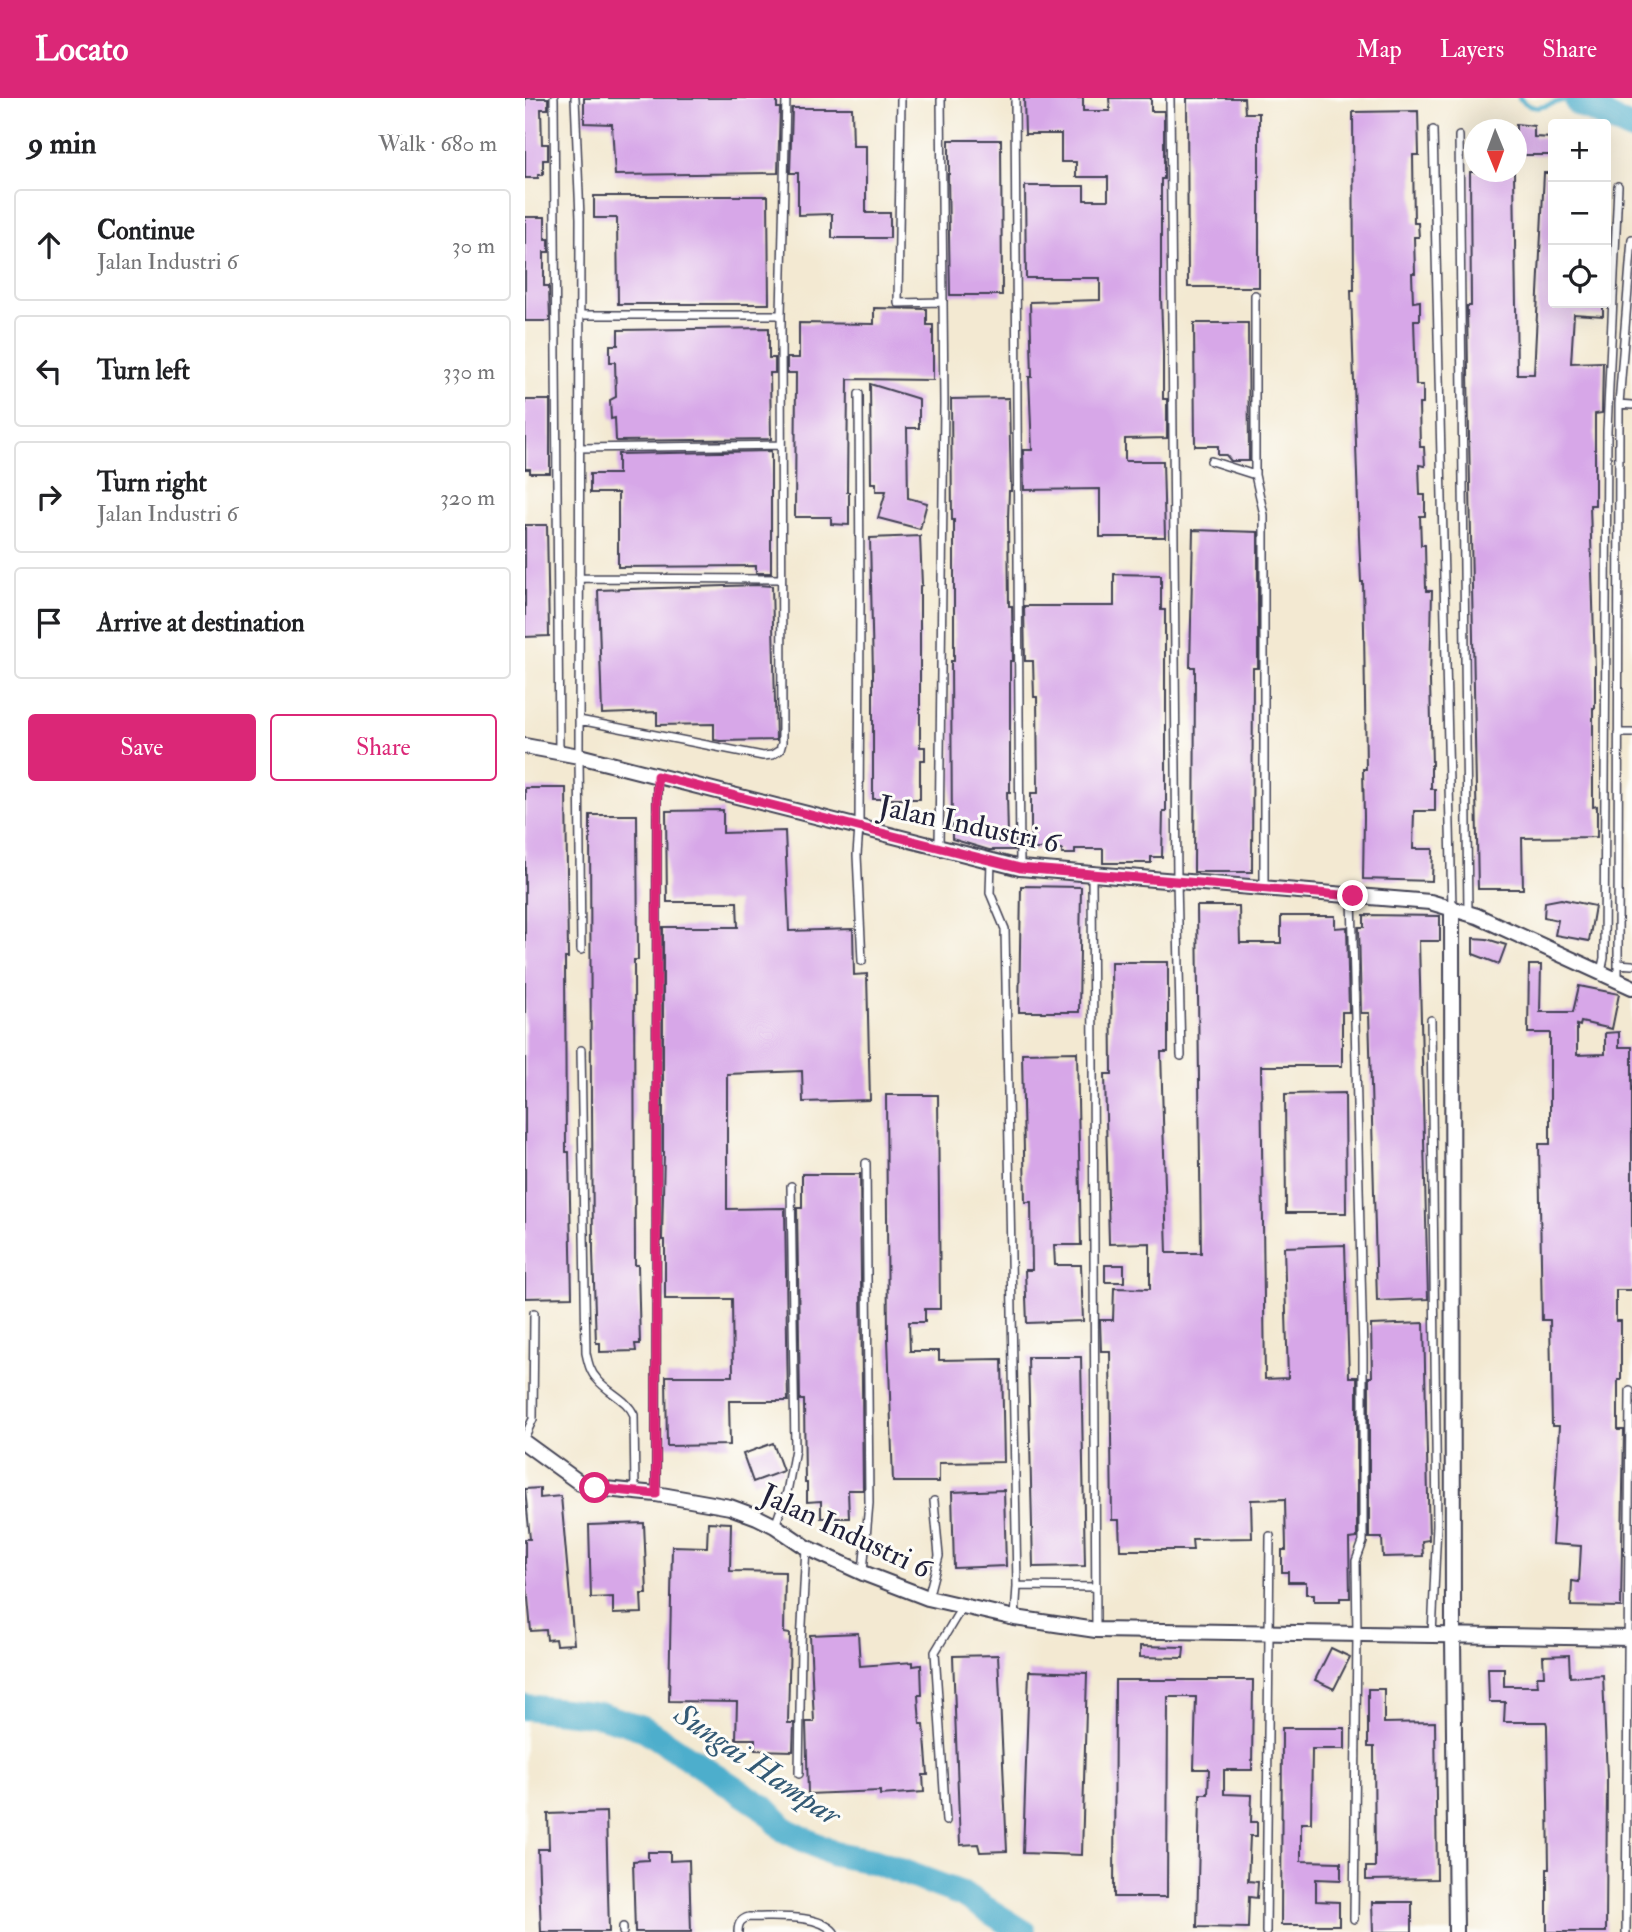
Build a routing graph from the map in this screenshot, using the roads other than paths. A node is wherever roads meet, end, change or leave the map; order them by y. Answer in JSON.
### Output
{"nodes":[{"id":1,"x":554,"y":98,"type":"edge"},
{"id":2,"x":575,"y":98,"type":"edge"},
{"id":3,"x":786,"y":98,"type":"edge"},
{"id":4,"x":901,"y":98,"type":"edge"},
{"id":5,"x":941,"y":98,"type":"edge"},
{"id":6,"x":1015,"y":98,"type":"edge"},
{"id":7,"x":1170,"y":98,"type":"edge"},
{"id":8,"x":1433,"y":130,"type":"dead end"},
{"id":9,"x":1458,"y":136,"type":"dead end"},
{"id":10,"x":1618,"y":186,"type":"dead end"},
{"id":11,"x":1632,"y":239,"type":"edge"},
{"id":12,"x":1255,"y":295,"type":"dead end"},
{"id":13,"x":943,"y":302,"type":"junction"},
{"id":14,"x":580,"y":315,"type":"junction"},
{"id":15,"x":781,"y":315,"type":"junction"},
{"id":16,"x":859,"y":394,"type":"dead end"},
{"id":17,"x":1619,"y":404,"type":"junction"},
{"id":18,"x":1632,"y":405,"type":"edge"},
{"id":19,"x":781,"y":445,"type":"junction"},
{"id":20,"x":579,"y":448,"type":"junction"},
{"id":21,"x":1211,"y":461,"type":"dead end"},
{"id":22,"x":1255,"y":475,"type":"junction"},
{"id":23,"x":579,"y":578,"type":"junction"},
{"id":24,"x":782,"y":579,"type":"junction"},
{"id":25,"x":579,"y":720,"type":"junction"},
{"id":26,"x":1618,"y":733,"type":"junction"},
{"id":27,"x":1632,"y":733,"type":"edge"},
{"id":28,"x":525,"y":746,"type":"edge"},
{"id":29,"x":559,"y":752,"type":"junction"},
{"id":30,"x":579,"y":756,"type":"junction"},
{"id":31,"x":657,"y":776,"type":"junction"},
{"id":32,"x":859,"y":827,"type":"junction"},
{"id":33,"x":939,"y":847,"type":"junction"},
{"id":34,"x":991,"y":861,"type":"junction"},
{"id":35,"x":1020,"y":868,"type":"junction"},
{"id":36,"x":1092,"y":874,"type":"junction"},
{"id":37,"x":1177,"y":880,"type":"junction"},
{"id":38,"x":1264,"y":889,"type":"junction"},
{"id":39,"x":1353,"y":896,"type":"junction"},
{"id":40,"x":1452,"y":907,"type":"junction"},
{"id":41,"x":1468,"y":913,"type":"junction"},
{"id":42,"x":581,"y":950,"type":"dead end"},
{"id":43,"x":862,"y":961,"type":"dead end"},
{"id":44,"x":1618,"y":964,"type":"junction"},
{"id":45,"x":1632,"y":965,"type":"edge"},
{"id":46,"x":1601,"y":973,"type":"junction"},
{"id":47,"x":1618,"y":981,"type":"junction"},
{"id":48,"x":1632,"y":987,"type":"edge"},
{"id":49,"x":1431,"y":1020,"type":"dead end"},
{"id":50,"x":582,"y":1049,"type":"dead end"},
{"id":51,"x":1181,"y":1056,"type":"dead end"},
{"id":52,"x":866,"y":1163,"type":"dead end"},
{"id":53,"x":791,"y":1186,"type":"dead end"},
{"id":54,"x":534,"y":1313,"type":"dead end"},
{"id":55,"x":1630,"y":1391,"type":"dead end"},
{"id":56,"x":525,"y":1436,"type":"edge"},
{"id":57,"x":525,"y":1443,"type":"edge"},
{"id":58,"x":635,"y":1492,"type":"junction"},
{"id":59,"x":656,"y":1494,"type":"junction"},
{"id":60,"x":934,"y":1501,"type":"dead end"},
{"id":61,"x":775,"y":1527,"type":"junction"},
{"id":62,"x":1270,"y":1536,"type":"dead end"},
{"id":63,"x":806,"y":1547,"type":"junction"},
{"id":64,"x":863,"y":1573,"type":"junction"},
{"id":65,"x":1017,"y":1586,"type":"junction"},
{"id":66,"x":1096,"y":1587,"type":"junction"},
{"id":67,"x":928,"y":1598,"type":"junction"},
{"id":68,"x":962,"y":1606,"type":"junction"},
{"id":69,"x":1015,"y":1618,"type":"junction"},
{"id":70,"x":1095,"y":1630,"type":"junction"},
{"id":71,"x":1269,"y":1633,"type":"junction"},
{"id":72,"x":1357,"y":1634,"type":"junction"},
{"id":73,"x":1432,"y":1635,"type":"junction"},
{"id":74,"x":1453,"y":1636,"type":"junction"},
{"id":75,"x":1630,"y":1638,"type":"edge"},
{"id":76,"x":799,"y":1774,"type":"dead end"},
{"id":77,"x":946,"y":1821,"type":"dead end"},
{"id":78,"x":1354,"y":1919,"type":"dead end"},
{"id":79,"x":739,"y":1932,"type":"edge"},
{"id":80,"x":834,"y":1932,"type":"edge"},
{"id":81,"x":1266,"y":1932,"type":"edge"},
{"id":82,"x":1456,"y":1932,"type":"edge"},
{"id":83,"x":1626,"y":1932,"type":"edge"}],
"edges":[{"from":1,"to":29,"type":"lane"},
{"from":2,"to":14,"type":"lane"},
{"from":3,"to":15,"type":"lane"},
{"from":4,"to":13,"type":"lane"},
{"from":5,"to":13,"type":"lane"},
{"from":6,"to":35,"type":"lane"},
{"from":7,"to":37,"type":"lane"},
{"from":8,"to":40,"type":"lane"},
{"from":9,"to":41,"type":"lane"},
{"from":10,"to":46,"type":"lane"},
{"from":11,"to":17,"type":"lane"},
{"from":12,"to":22,"type":"lane"},
{"from":13,"to":33,"type":"lane"},
{"from":14,"to":15,"type":"lane"},
{"from":14,"to":20,"type":"lane"},
{"from":15,"to":19,"type":"lane"},
{"from":16,"to":32,"type":"lane"},
{"from":17,"to":18,"type":"lane"},
{"from":17,"to":26,"type":"lane"},
{"from":19,"to":20,"type":"lane"},
{"from":19,"to":24,"type":"lane"},
{"from":20,"to":23,"type":"lane"},
{"from":21,"to":22,"type":"lane"},
{"from":22,"to":38,"type":"lane"},
{"from":23,"to":24,"type":"lane"},
{"from":23,"to":25,"type":"lane"},
{"from":24,"to":25,"type":"lane"},
{"from":25,"to":30,"type":"lane"},
{"from":26,"to":27,"type":"lane"},
{"from":26,"to":44,"type":"lane"},
{"from":28,"to":29,"type":"street","name":"Jalan Industri 6"},
{"from":29,"to":30,"type":"street","name":"Jalan Industri 6"},
{"from":30,"to":31,"type":"street","name":"Jalan Industri 6"},
{"from":30,"to":42,"type":"lane"},
{"from":31,"to":32,"type":"street","name":"Jalan Industri 6"},
{"from":31,"to":59,"type":"lane"},
{"from":32,"to":33,"type":"street","name":"Jalan Industri 6"},
{"from":32,"to":43,"type":"lane"},
{"from":33,"to":34,"type":"street","name":"Jalan Industri 6"},
{"from":34,"to":35,"type":"street","name":"Jalan Industri 6"},
{"from":34,"to":65,"type":"lane"},
{"from":35,"to":36,"type":"street","name":"Jalan Industri 6"},
{"from":36,"to":37,"type":"street","name":"Jalan Industri 6"},
{"from":36,"to":66,"type":"lane"},
{"from":37,"to":38,"type":"street","name":"Jalan Industri 6"},
{"from":37,"to":51,"type":"lane"},
{"from":38,"to":39,"type":"street","name":"Jalan Industri 6"},
{"from":39,"to":40,"type":"street","name":"Jalan Industri 6"},
{"from":39,"to":72,"type":"lane"},
{"from":40,"to":41,"type":"street","name":"Jalan Industri 6"},
{"from":40,"to":74,"type":"street"},
{"from":41,"to":46,"type":"street","name":"Jalan Industri 6"},
{"from":44,"to":45,"type":"lane"},
{"from":44,"to":47,"type":"lane"},
{"from":46,"to":47,"type":"street","name":"Jalan Industri 6"},
{"from":47,"to":48,"type":"street","name":"Jalan Industri 6"},
{"from":49,"to":73,"type":"lane"},
{"from":50,"to":58,"type":"lane"},
{"from":52,"to":64,"type":"lane"},
{"from":53,"to":61,"type":"lane"},
{"from":54,"to":56,"type":"lane"},
{"from":55,"to":75,"type":"lane"},
{"from":57,"to":58,"type":"street","name":"Jalan Industri 6"},
{"from":58,"to":59,"type":"street","name":"Jalan Industri 6"},
{"from":59,"to":61,"type":"street","name":"Jalan Industri 6"},
{"from":60,"to":67,"type":"lane"},
{"from":61,"to":63,"type":"street","name":"Jalan Industri 6"},
{"from":62,"to":71,"type":"lane"},
{"from":63,"to":64,"type":"street","name":"Jalan Industri 6"},
{"from":63,"to":76,"type":"lane"},
{"from":64,"to":67,"type":"street","name":"Jalan Industri 6"},
{"from":65,"to":66,"type":"lane"},
{"from":65,"to":69,"type":"lane"},
{"from":66,"to":70,"type":"lane"},
{"from":67,"to":68,"type":"street","name":"Jalan Industri 6"},
{"from":68,"to":69,"type":"street","name":"Jalan Industri 6"},
{"from":68,"to":77,"type":"lane"},
{"from":69,"to":70,"type":"street","name":"Jalan Industri 6"},
{"from":70,"to":71,"type":"street","name":"Jalan Industri 6"},
{"from":71,"to":72,"type":"street","name":"Jalan Industri 6"},
{"from":71,"to":81,"type":"lane"},
{"from":72,"to":73,"type":"street","name":"Jalan Industri 6"},
{"from":72,"to":78,"type":"lane"},
{"from":73,"to":74,"type":"street","name":"Jalan Industri 6"},
{"from":74,"to":75,"type":"street","name":"Jalan Industri 6"},
{"from":74,"to":82,"type":"street"},
{"from":75,"to":83,"type":"lane"},
{"from":79,"to":80,"type":"lane"}]}
